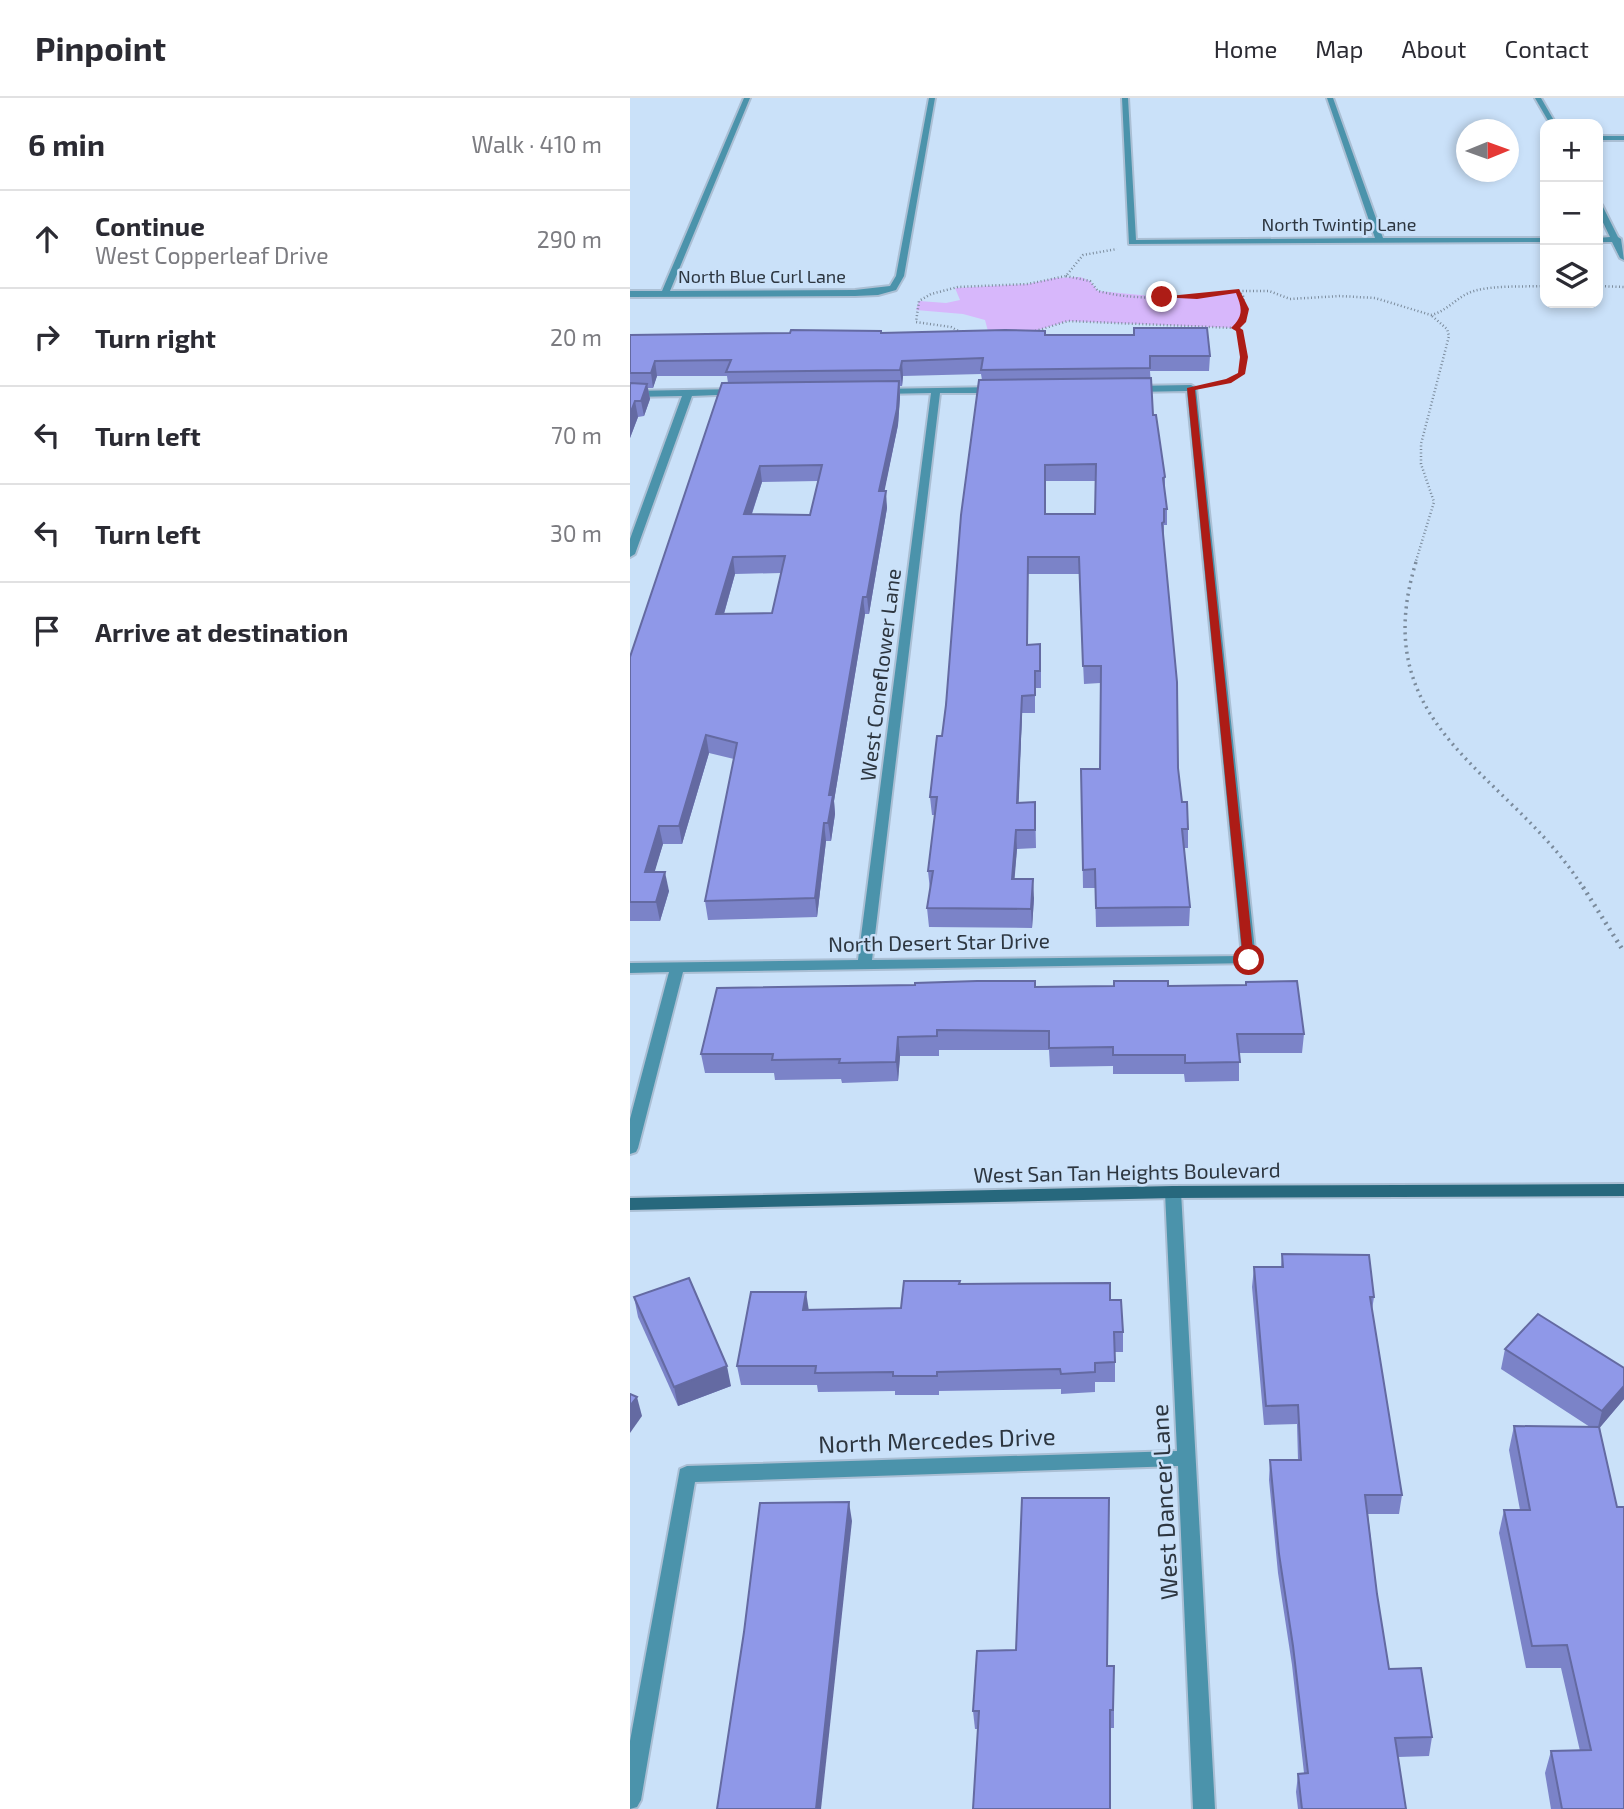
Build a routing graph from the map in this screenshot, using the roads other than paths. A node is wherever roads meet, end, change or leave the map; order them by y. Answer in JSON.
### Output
{"nodes":[{"id":1,"x":747,"y":98,"type":"edge"},
{"id":2,"x":932,"y":98,"type":"edge"},
{"id":3,"x":1125,"y":98,"type":"edge"},
{"id":4,"x":1330,"y":98,"type":"edge"},
{"id":5,"x":1538,"y":98,"type":"edge"},
{"id":6,"x":1550,"y":119,"type":"edge"},
{"id":7,"x":1603,"y":138,"type":"edge"},
{"id":8,"x":1624,"y":138,"type":"edge"},
{"id":9,"x":1603,"y":214,"type":"edge"},
{"id":10,"x":1617,"y":239,"type":"junction"},
{"id":11,"x":1540,"y":240,"type":"edge"},
{"id":12,"x":1603,"y":240,"type":"edge"},
{"id":13,"x":1380,"y":241,"type":"junction"},
{"id":14,"x":1624,"y":258,"type":"edge"},
{"id":15,"x":630,"y":294,"type":"edge"},
{"id":16,"x":665,"y":294,"type":"junction"},
{"id":17,"x":1125,"y":389,"type":"edge"},
{"id":18,"x":936,"y":390,"type":"junction"},
{"id":19,"x":1005,"y":390,"type":"edge"},
{"id":20,"x":867,"y":391,"type":"edge"},
{"id":21,"x":743,"y":392,"type":"edge"},
{"id":22,"x":688,"y":393,"type":"junction"},
{"id":23,"x":630,"y":394,"type":"edge"},
{"id":24,"x":630,"y":554,"type":"edge"},
{"id":25,"x":864,"y":965,"type":"junction"},
{"id":26,"x":630,"y":968,"type":"edge"},
{"id":27,"x":677,"y":968,"type":"junction"},
{"id":28,"x":630,"y":1148,"type":"edge"},
{"id":29,"x":1624,"y":1190,"type":"edge"},
{"id":30,"x":1173,"y":1192,"type":"junction"},
{"id":31,"x":630,"y":1204,"type":"edge"},
{"id":32,"x":1188,"y":1458,"type":"junction"},
{"id":33,"x":630,"y":1800,"type":"edge"},
{"id":34,"x":1205,"y":1809,"type":"edge"}],
"edges":[{"from":1,"to":16,"type":"street"},
{"from":2,"to":16,"type":"street","name":"North Blue Curl Lane"},
{"from":3,"to":13,"type":"street","name":"North Twintip Lane"},
{"from":4,"to":13,"type":"street"},
{"from":5,"to":6,"type":"street"},
{"from":7,"to":8,"type":"street"},
{"from":9,"to":10,"type":"street"},
{"from":10,"to":12,"type":"street"},
{"from":10,"to":14,"type":"street"},
{"from":11,"to":13,"type":"street","name":"North Twintip Lane"},
{"from":15,"to":16,"type":"street","name":"North Blue Curl Lane"},
{"from":17,"to":25,"type":"street","name":"North Desert Star Drive"},
{"from":18,"to":19,"type":"street"},
{"from":18,"to":20,"type":"street"},
{"from":18,"to":25,"type":"street","name":"West Coneflower Lane"},
{"from":21,"to":22,"type":"street"},
{"from":22,"to":23,"type":"street"},
{"from":22,"to":24,"type":"street"},
{"from":25,"to":27,"type":"street","name":"North Desert Star Drive"},
{"from":26,"to":27,"type":"street","name":"North Desert Star Drive"},
{"from":27,"to":28,"type":"street"},
{"from":29,"to":30,"type":"street","name":"West San Tan Heights Boulevard"},
{"from":30,"to":31,"type":"street","name":"West San Tan Heights Boulevard"},
{"from":30,"to":32,"type":"street","name":"West Dancer Lane"},
{"from":32,"to":33,"type":"street","name":"North Mercedes Drive"},
{"from":32,"to":34,"type":"street","name":"West Dancer Lane"}]}
